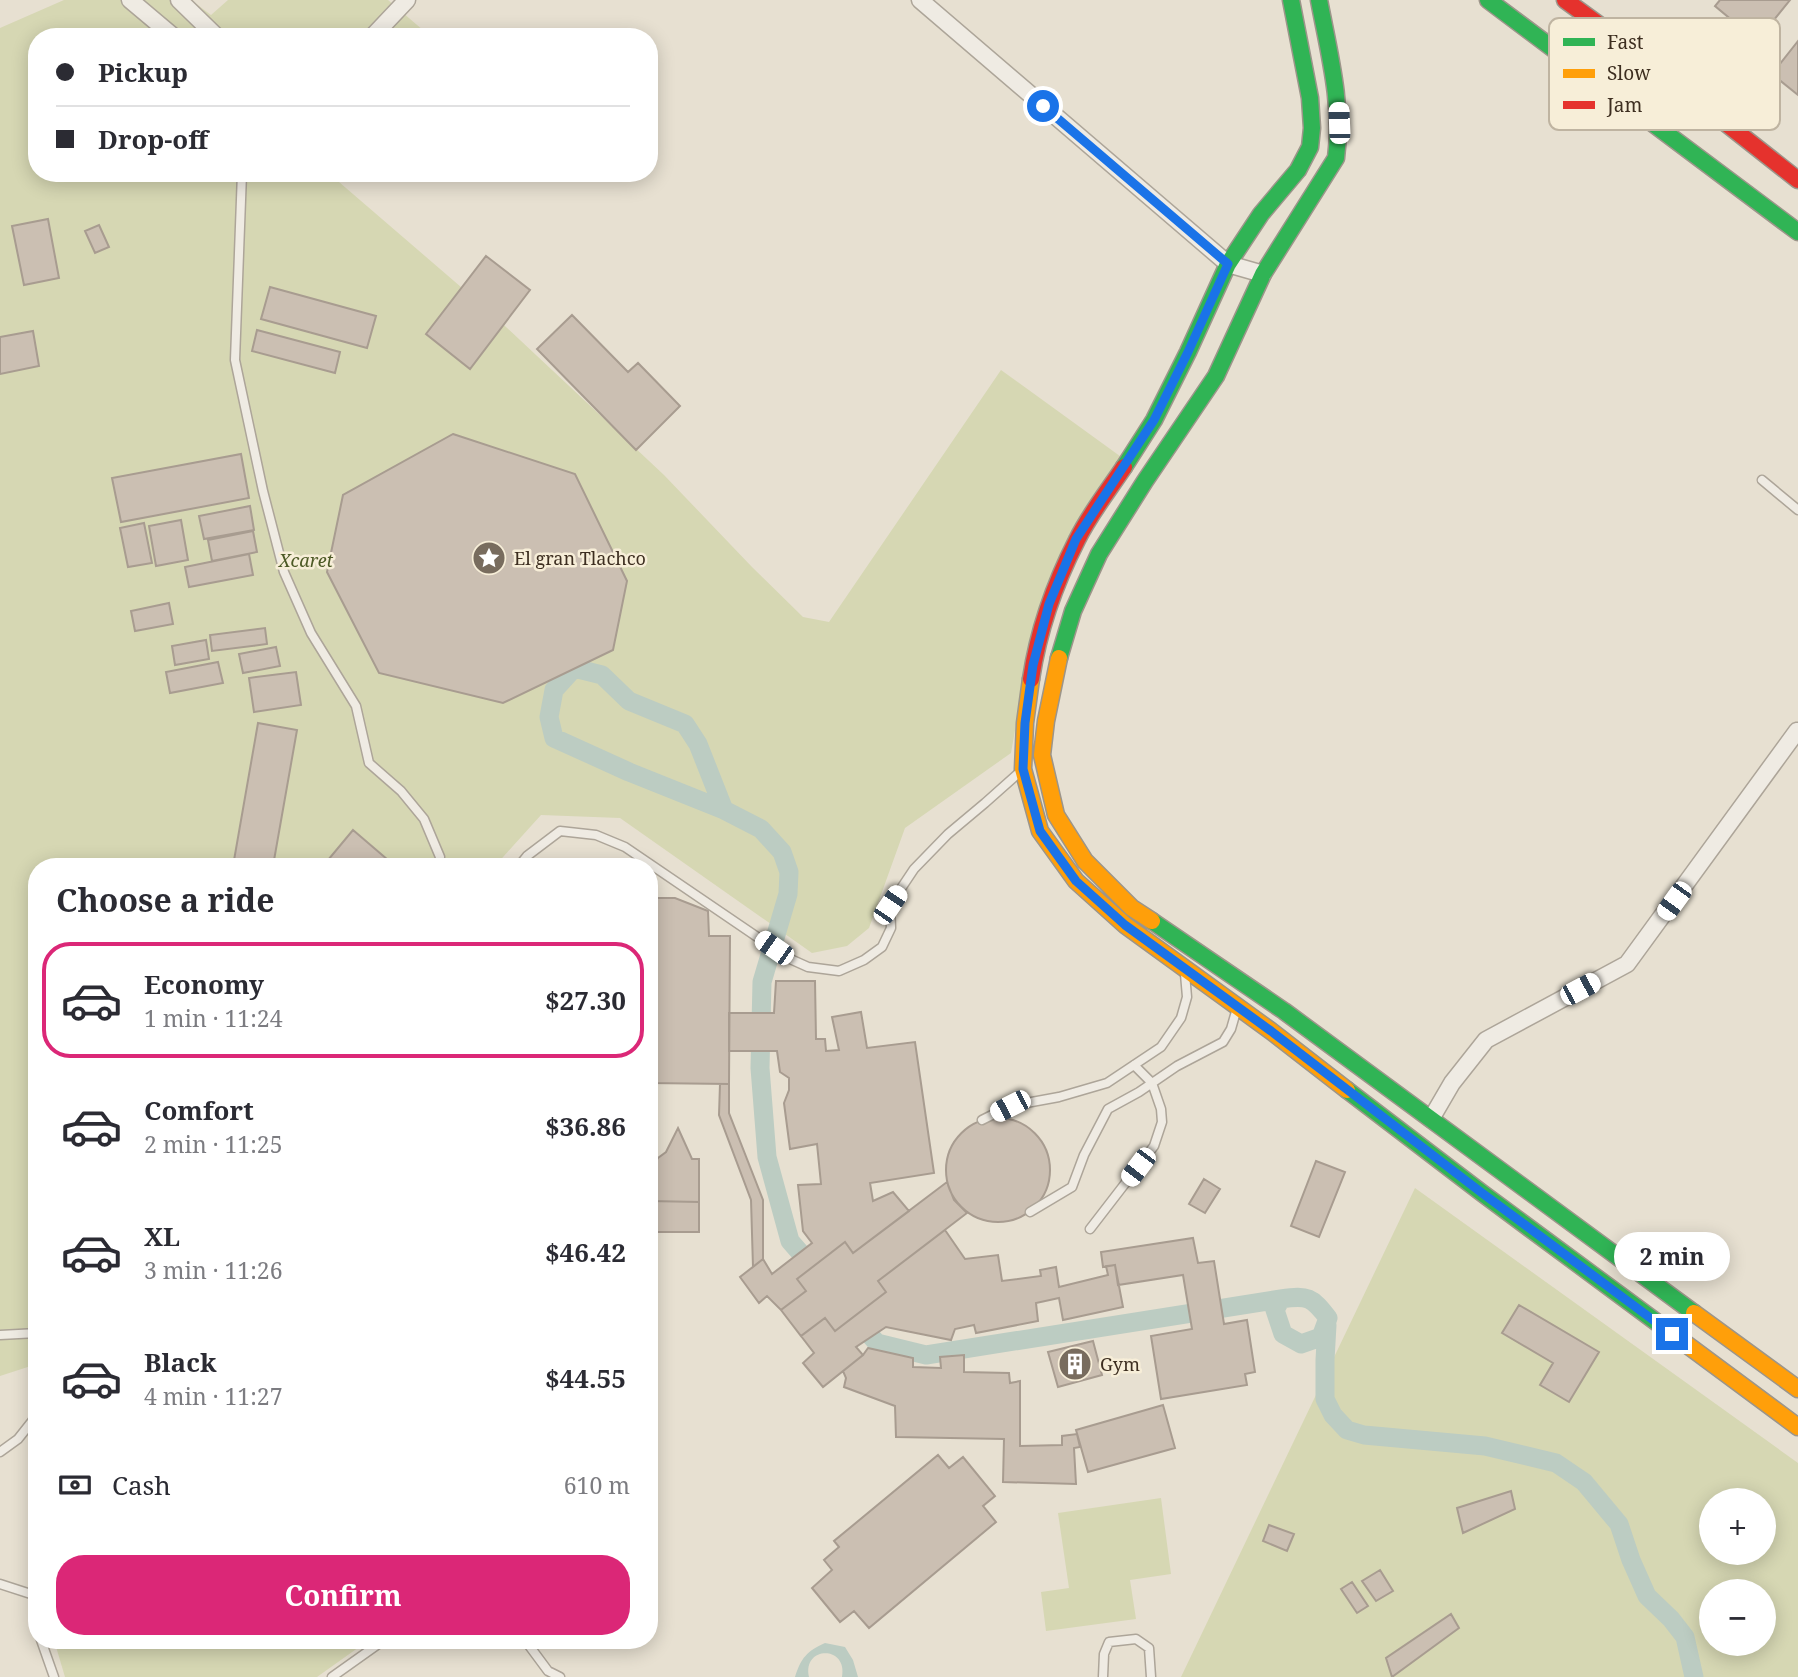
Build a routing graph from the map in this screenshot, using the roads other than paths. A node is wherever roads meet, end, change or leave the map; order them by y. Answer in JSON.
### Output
{"nodes":[{"id":1,"x":130,"y":0,"type":"edge"},
{"id":2,"x":179,"y":0,"type":"edge"},
{"id":3,"x":407,"y":0,"type":"edge"},
{"id":4,"x":920,"y":0,"type":"edge"},
{"id":5,"x":1291,"y":0,"type":"edge"},
{"id":6,"x":1319,"y":0,"type":"edge"},
{"id":7,"x":1488,"y":0,"type":"edge"},
{"id":8,"x":1565,"y":0,"type":"edge"},
{"id":9,"x":1590,"y":18,"type":"edge"},
{"id":10,"x":163,"y":28,"type":"edge"},
{"id":11,"x":208,"y":28,"type":"edge"},
{"id":12,"x":381,"y":28,"type":"edge"},
{"id":13,"x":1549,"y":46,"type":"edge"},
{"id":14,"x":1662,"y":130,"type":"edge"},
{"id":15,"x":1734,"y":130,"type":"edge"},
{"id":16,"x":1798,"y":180,"type":"edge"},
{"id":17,"x":242,"y":182,"type":"edge"},
{"id":18,"x":1798,"y":232,"type":"edge"},
{"id":19,"x":1228,"y":264,"type":"junction"},
{"id":20,"x":1264,"y":274,"type":"junction"},
{"id":21,"x":1762,"y":480,"type":"dead end"},
{"id":22,"x":1798,"y":510,"type":"edge"},
{"id":23,"x":1797,"y":731,"type":"edge"},
{"id":24,"x":1042,"y":755,"type":"junction"},
{"id":25,"x":1023,"y":769,"type":"junction"},
{"id":26,"x":440,"y":858,"type":"edge"},
{"id":27,"x":525,"y":858,"type":"edge"},
{"id":28,"x":641,"y":858,"type":"edge"},
{"id":29,"x":658,"y":869,"type":"edge"},
{"id":30,"x":1184,"y":968,"type":"junction"},
{"id":31,"x":1250,"y":988,"type":"junction"},
{"id":32,"x":1238,"y":1006,"type":"junction"},
{"id":33,"x":1134,"y":1065,"type":"junction"},
{"id":34,"x":1152,"y":1083,"type":"junction"},
{"id":35,"x":1431,"y":1119,"type":"junction"},
{"id":36,"x":982,"y":1120,"type":"dead end"},
{"id":37,"x":1030,"y":1212,"type":"dead end"},
{"id":38,"x":1090,"y":1229,"type":"dead end"},
{"id":39,"x":28,"y":1333,"type":"edge"},
{"id":40,"x":0,"y":1335,"type":"edge"},
{"id":41,"x":1798,"y":1390,"type":"edge"},
{"id":42,"x":28,"y":1426,"type":"edge"},
{"id":43,"x":1798,"y":1427,"type":"edge"},
{"id":44,"x":0,"y":1452,"type":"edge"},
{"id":45,"x":0,"y":1584,"type":"edge"},
{"id":46,"x":28,"y":1593,"type":"edge"},
{"id":47,"x":44,"y":1649,"type":"edge"},
{"id":48,"x":371,"y":1649,"type":"edge"},
{"id":49,"x":532,"y":1649,"type":"edge"},
{"id":50,"x":54,"y":1677,"type":"edge"},
{"id":51,"x":332,"y":1677,"type":"edge"},
{"id":52,"x":560,"y":1677,"type":"edge"},
{"id":53,"x":1103,"y":1677,"type":"edge"},
{"id":54,"x":1151,"y":1677,"type":"edge"}],
"edges":[{"from":1,"to":10,"type":"street"},
{"from":2,"to":11,"type":"street"},
{"from":3,"to":12,"type":"street"},
{"from":4,"to":19,"type":"street"},
{"from":5,"to":19,"type":"street"},
{"from":6,"to":20,"type":"street"},
{"from":7,"to":13,"type":"street"},
{"from":8,"to":9,"type":"street"},
{"from":14,"to":18,"type":"street"},
{"from":15,"to":16,"type":"street"},
{"from":17,"to":26,"type":"lane"},
{"from":19,"to":20,"type":"street"},
{"from":19,"to":25,"type":"street"},
{"from":20,"to":24,"type":"street"},
{"from":21,"to":22,"type":"lane"},
{"from":23,"to":35,"type":"street"},
{"from":24,"to":25,"type":"lane"},
{"from":24,"to":31,"type":"street"},
{"from":25,"to":29,"type":"lane"},
{"from":25,"to":30,"type":"street"},
{"from":27,"to":28,"type":"lane"},
{"from":30,"to":32,"type":"street"},
{"from":30,"to":33,"type":"lane"},
{"from":31,"to":32,"type":"lane"},
{"from":31,"to":35,"type":"street"},
{"from":32,"to":34,"type":"lane"},
{"from":32,"to":43,"type":"street"},
{"from":33,"to":34,"type":"lane"},
{"from":33,"to":36,"type":"lane"},
{"from":34,"to":37,"type":"lane"},
{"from":34,"to":38,"type":"lane"},
{"from":35,"to":41,"type":"street"},
{"from":39,"to":40,"type":"lane"},
{"from":42,"to":44,"type":"lane"},
{"from":45,"to":46,"type":"lane"},
{"from":47,"to":50,"type":"lane"},
{"from":48,"to":51,"type":"lane"},
{"from":49,"to":52,"type":"lane"},
{"from":53,"to":54,"type":"lane"}]}
